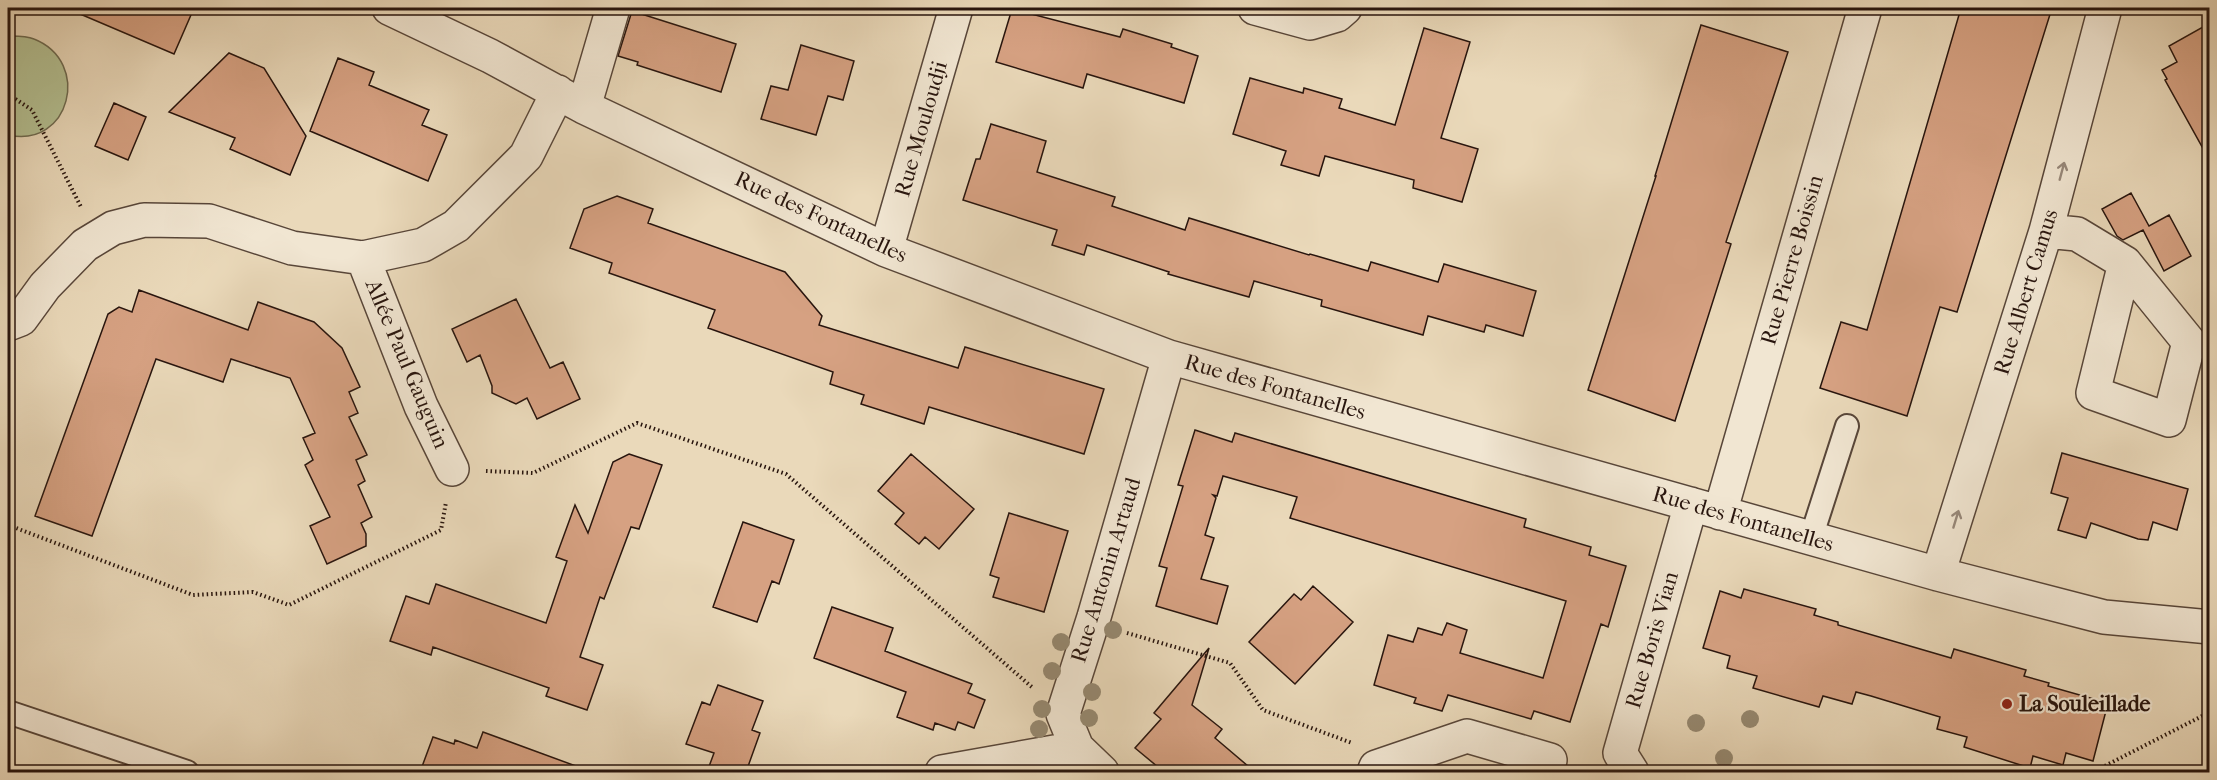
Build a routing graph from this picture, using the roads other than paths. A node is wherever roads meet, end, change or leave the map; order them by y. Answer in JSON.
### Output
{"nodes":[{"id":1,"x":389,"y":8,"type":"edge"},
{"id":2,"x":613,"y":8,"type":"edge"},
{"id":3,"x":956,"y":8,"type":"edge"},
{"id":4,"x":1255,"y":8,"type":"edge"},
{"id":5,"x":1345,"y":8,"type":"edge"},
{"id":6,"x":1865,"y":8,"type":"edge"},
{"id":7,"x":2105,"y":8,"type":"edge"},
{"id":8,"x":571,"y":99,"type":"junction"},
{"id":9,"x":2046,"y":231,"type":"junction"},
{"id":10,"x":886,"y":250,"type":"junction"},
{"id":11,"x":363,"y":258,"type":"junction"},
{"id":12,"x":2125,"y":263,"type":"dead end"},
{"id":13,"x":8,"y":324,"type":"edge"},
{"id":14,"x":1169,"y":357,"type":"junction"},
{"id":15,"x":1847,"y":426,"type":"dead end"},
{"id":16,"x":452,"y":469,"type":"road end"},
{"id":17,"x":1706,"y":509,"type":"junction"},
{"id":18,"x":1811,"y":538,"type":"junction"},
{"id":19,"x":1938,"y":574,"type":"junction"},
{"id":20,"x":2210,"y":627,"type":"edge"},
{"id":21,"x":8,"y":712,"type":"edge"},
{"id":22,"x":1077,"y":748,"type":"junction"},
{"id":23,"x":1550,"y":760,"type":"dead end"},
{"id":24,"x":1375,"y":770,"type":"edge"},
{"id":25,"x":187,"y":772,"type":"edge"},
{"id":26,"x":942,"y":772,"type":"edge"},
{"id":27,"x":1102,"y":772,"type":"edge"},
{"id":28,"x":1632,"y":772,"type":"edge"}],
"edges":[{"from":1,"to":8,"type":"street","name":"Rue des Fontanelles"},
{"from":2,"to":8,"type":"street"},
{"from":3,"to":10,"type":"street","name":"Rue Mouloudji"},
{"from":4,"to":5,"type":"street"},
{"from":6,"to":17,"type":"street","name":"Rue Pierre Boissin"},
{"from":9,"to":7,"type":"street","name":"Rue Albert Camus","one_way":true},
{"from":8,"to":10,"type":"street","name":"Rue des Fontanelles"},
{"from":8,"to":11,"type":"street"},
{"from":9,"to":12,"type":"street"},
{"from":19,"to":9,"type":"street","name":"Rue Albert Camus","one_way":true},
{"from":10,"to":14,"type":"street","name":"Rue des Fontanelles"},
{"from":11,"to":13,"type":"street"},
{"from":11,"to":16,"type":"street","name":"Allée Paul Gauguin"},
{"from":14,"to":17,"type":"street","name":"Rue des Fontanelles"},
{"from":14,"to":22,"type":"street","name":"Rue Antonin Artaud"},
{"from":15,"to":18,"type":"lane"},
{"from":17,"to":18,"type":"street","name":"Rue des Fontanelles"},
{"from":17,"to":28,"type":"street","name":"Rue Boris Vian"},
{"from":18,"to":19,"type":"street","name":"Rue des Fontanelles"},
{"from":19,"to":20,"type":"street","name":"Rue des Fontanelles"},
{"from":21,"to":25,"type":"lane"},
{"from":22,"to":26,"type":"street"},
{"from":22,"to":27,"type":"street"},
{"from":23,"to":24,"type":"street"}]}
